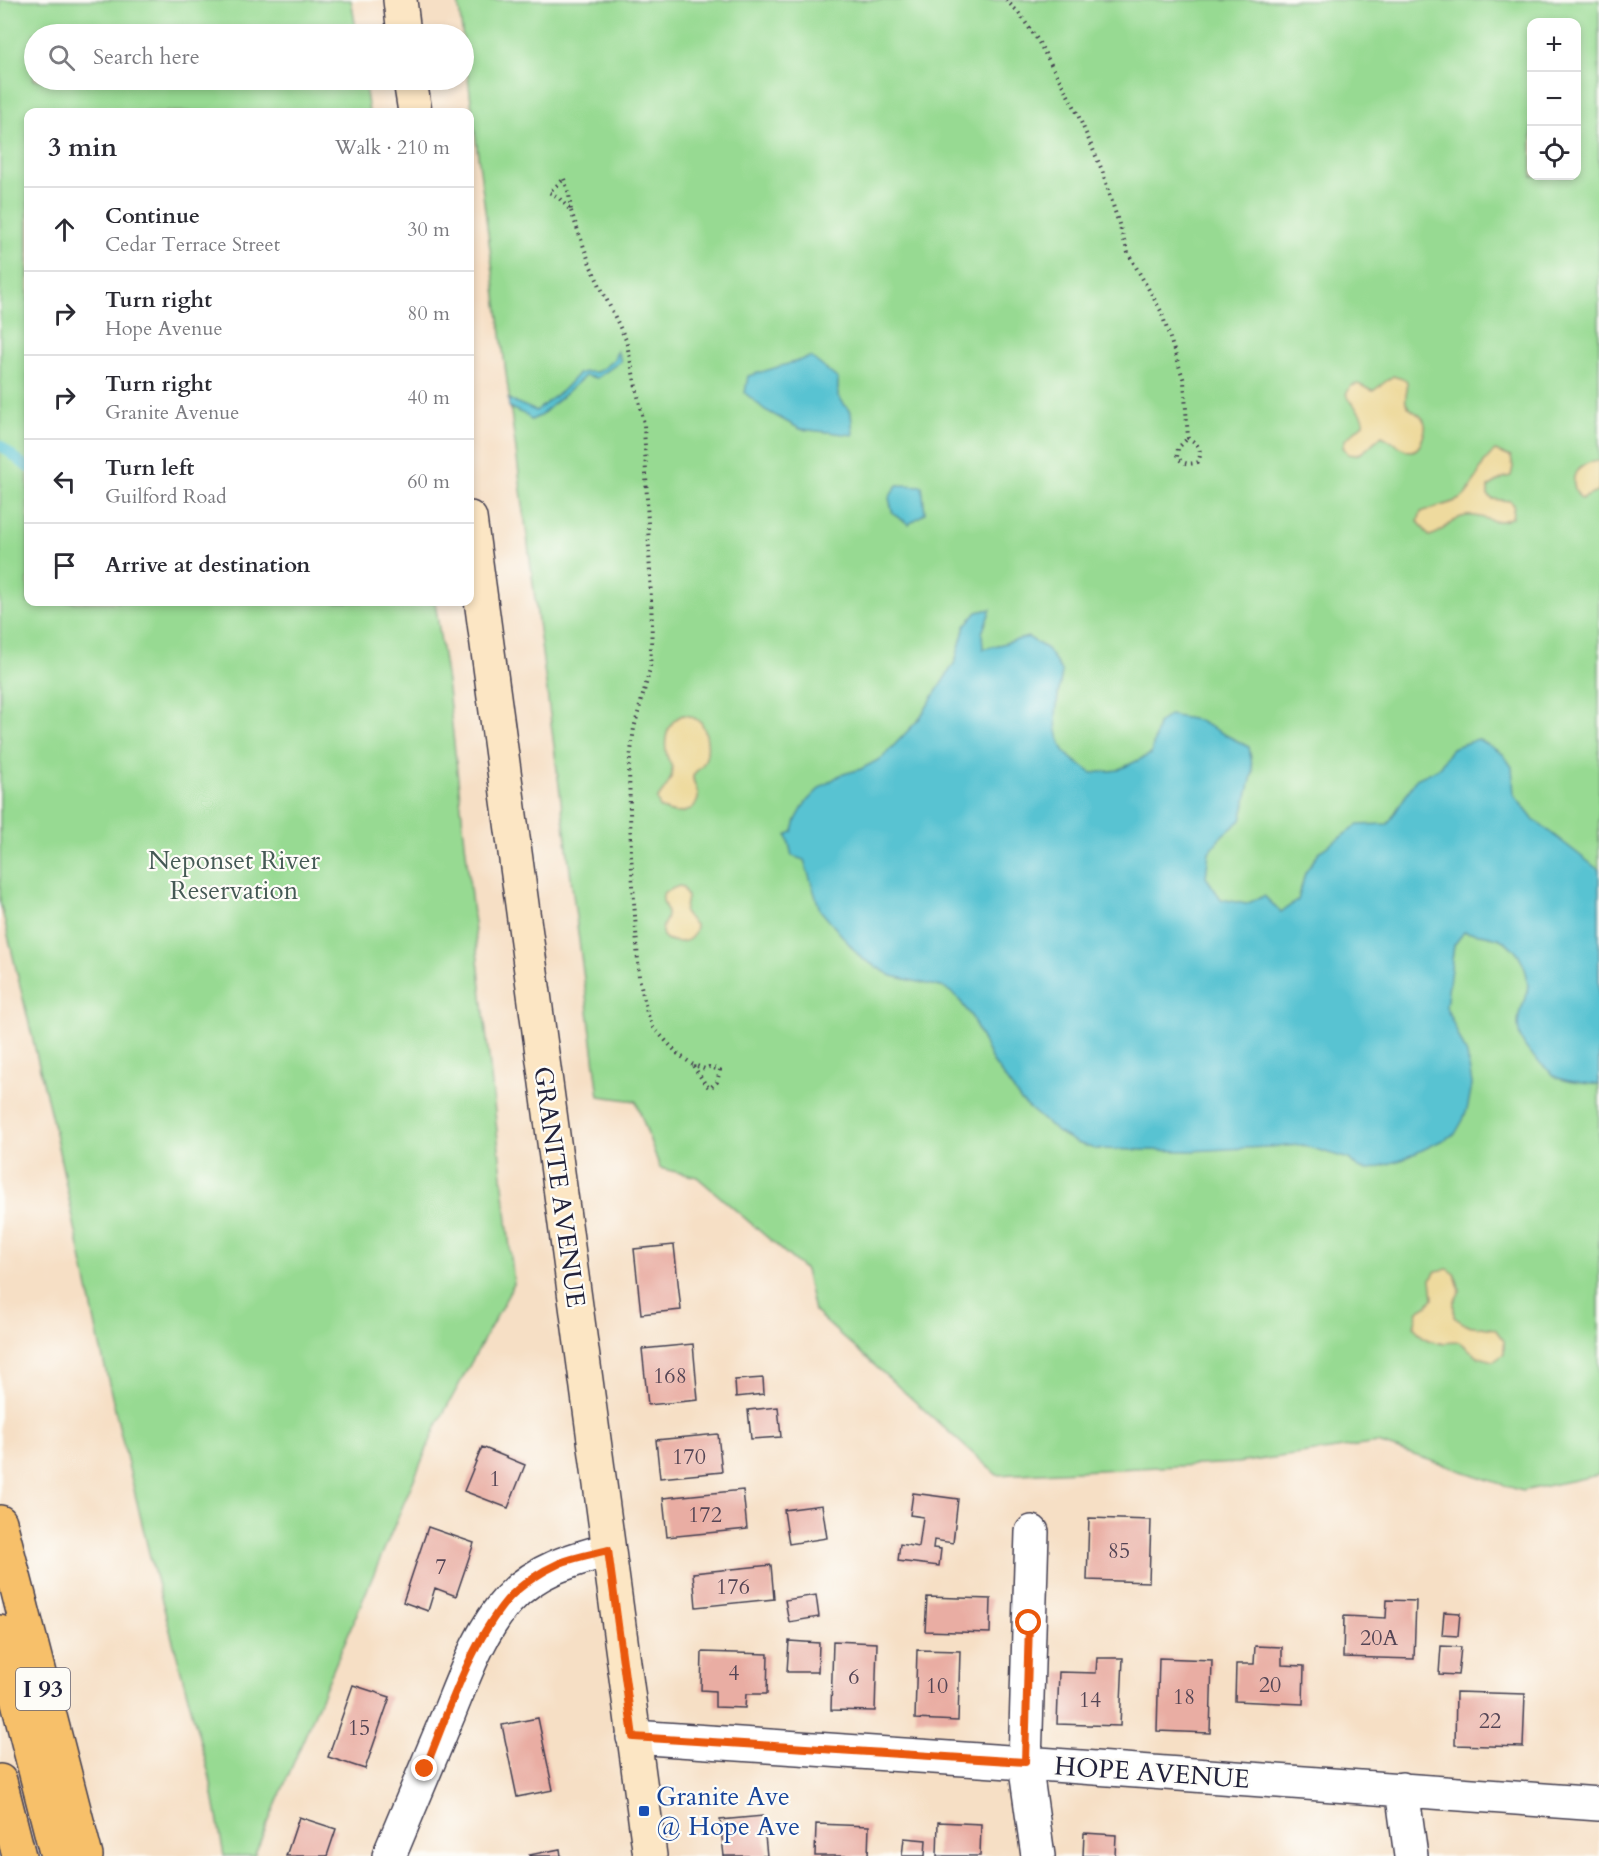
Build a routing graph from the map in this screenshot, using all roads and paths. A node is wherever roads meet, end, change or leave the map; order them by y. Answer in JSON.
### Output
{"nodes":[{"id":1,"x":400,"y":0,"type":"edge"},
{"id":2,"x":1006,"y":0,"type":"edge"},
{"id":3,"x":403,"y":24,"type":"edge"},
{"id":4,"x":412,"y":90,"type":"edge"},
{"id":5,"x":414,"y":108,"type":"edge"},
{"id":6,"x":571,"y":211,"type":"junction"},
{"id":7,"x":1188,"y":438,"type":"junction"},
{"id":8,"x":474,"y":548,"type":"edge"},
{"id":9,"x":692,"y":1064,"type":"junction"},
{"id":10,"x":0,"y":1522,"type":"edge"},
{"id":11,"x":1032,"y":1532,"type":"dead end"},
{"id":12,"x":608,"y":1550,"type":"junction"},
{"id":13,"x":0,"y":1632,"type":"edge"},
{"id":14,"x":633,"y":1737,"type":"junction"},
{"id":15,"x":1025,"y":1762,"type":"junction"},
{"id":16,"x":0,"y":1782,"type":"edge"},
{"id":17,"x":1402,"y":1790,"type":"junction"},
{"id":18,"x":1599,"y":1804,"type":"edge"},
{"id":19,"x":19,"y":1856,"type":"edge"},
{"id":20,"x":57,"y":1856,"type":"edge"},
{"id":21,"x":86,"y":1856,"type":"edge"},
{"id":22,"x":389,"y":1856,"type":"edge"},
{"id":23,"x":650,"y":1856,"type":"edge"},
{"id":24,"x":1038,"y":1856,"type":"edge"},
{"id":25,"x":1411,"y":1856,"type":"edge"}],
"edges":[{"from":1,"to":3,"type":"main road"},
{"from":2,"to":7,"type":"path"},
{"from":4,"to":5,"type":"main road"},
{"from":6,"to":6,"type":"path"},
{"from":6,"to":9,"type":"path"},
{"from":7,"to":7,"type":"path"},
{"from":8,"to":12,"type":"main road","name":"GRANITE AVENUE"},
{"from":9,"to":9,"type":"path"},
{"from":10,"to":21,"type":"highway","number":"I 93"},
{"from":11,"to":15,"type":"street"},
{"from":12,"to":14,"type":"main road","name":"GRANITE AVENUE"},
{"from":12,"to":22,"type":"street"},
{"from":13,"to":20,"type":"highway","number":"I 93"},
{"from":14,"to":15,"type":"street","name":"HOPE AVENUE"},
{"from":14,"to":23,"type":"main road","name":"GRANITE AVENUE"},
{"from":15,"to":17,"type":"street","name":"HOPE AVENUE"},
{"from":15,"to":24,"type":"street"},
{"from":16,"to":19,"type":"highway"},
{"from":17,"to":18,"type":"street","name":"HOPE AVENUE"},
{"from":17,"to":25,"type":"street"}]}
